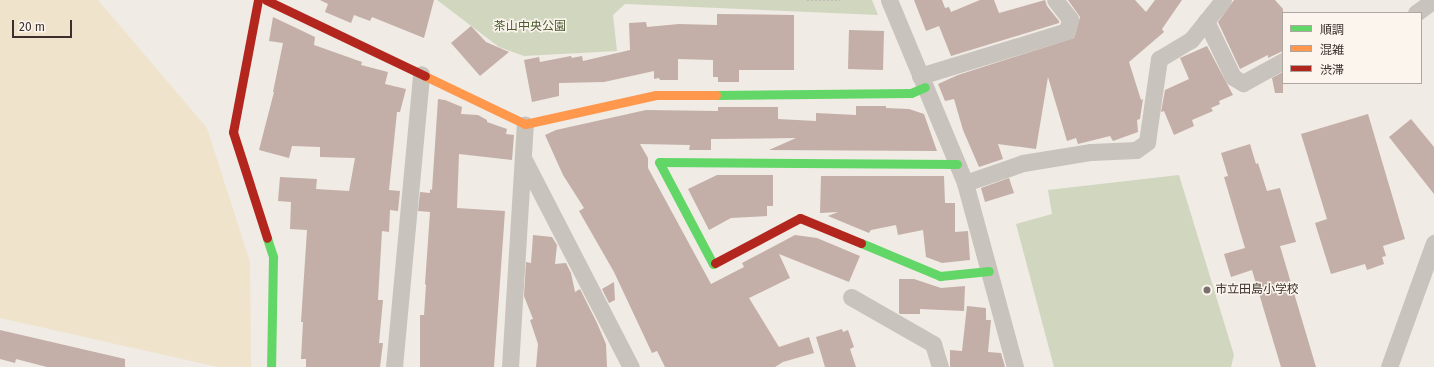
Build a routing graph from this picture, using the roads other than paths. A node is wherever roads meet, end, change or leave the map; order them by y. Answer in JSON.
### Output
{"nodes":[{"id":1,"x":258,"y":0,"type":"edge"},
{"id":2,"x":266,"y":0,"type":"edge"},
{"id":3,"x":889,"y":0,"type":"edge"},
{"id":4,"x":1055,"y":0,"type":"edge"},
{"id":5,"x":1223,"y":0,"type":"edge"},
{"id":6,"x":1434,"y":0,"type":"edge"},
{"id":7,"x":1417,"y":12,"type":"edge"},
{"id":8,"x":1206,"y":21,"type":"junction"},
{"id":9,"x":1282,"y":62,"type":"edge"},
{"id":10,"x":421,"y":74,"type":"junction"},
{"id":11,"x":922,"y":82,"type":"junction"},
{"id":12,"x":525,"y":124,"type":"junction"},
{"id":13,"x":523,"y":158,"type":"junction"},
{"id":14,"x":957,"y":164,"type":"junction"},
{"id":15,"x":965,"y":183,"type":"junction"},
{"id":16,"x":1434,"y":243,"type":"edge"},
{"id":17,"x":989,"y":271,"type":"junction"},
{"id":18,"x":851,"y":297,"type":"dead end"},
{"id":19,"x":271,"y":367,"type":"edge"},
{"id":20,"x":394,"y":367,"type":"edge"},
{"id":21,"x":510,"y":367,"type":"edge"},
{"id":22,"x":631,"y":367,"type":"edge"},
{"id":23,"x":940,"y":367,"type":"edge"},
{"id":24,"x":1015,"y":367,"type":"edge"},
{"id":25,"x":1389,"y":367,"type":"edge"}],
"edges":[{"from":1,"to":19,"type":"street"},
{"from":2,"to":10,"type":"street"},
{"from":3,"to":11,"type":"street"},
{"from":4,"to":11,"type":"street"},
{"from":5,"to":8,"type":"street"},
{"from":6,"to":7,"type":"street"},
{"from":8,"to":9,"type":"street"},
{"from":8,"to":15,"type":"street"},
{"from":10,"to":12,"type":"street"},
{"from":10,"to":20,"type":"street"},
{"from":11,"to":12,"type":"street"},
{"from":11,"to":14,"type":"street"},
{"from":12,"to":13,"type":"street"},
{"from":13,"to":21,"type":"street"},
{"from":13,"to":22,"type":"street"},
{"from":14,"to":15,"type":"street"},
{"from":14,"to":17,"type":"street"},
{"from":15,"to":17,"type":"street"},
{"from":16,"to":25,"type":"street"},
{"from":17,"to":24,"type":"street"},
{"from":18,"to":23,"type":"street"}]}
